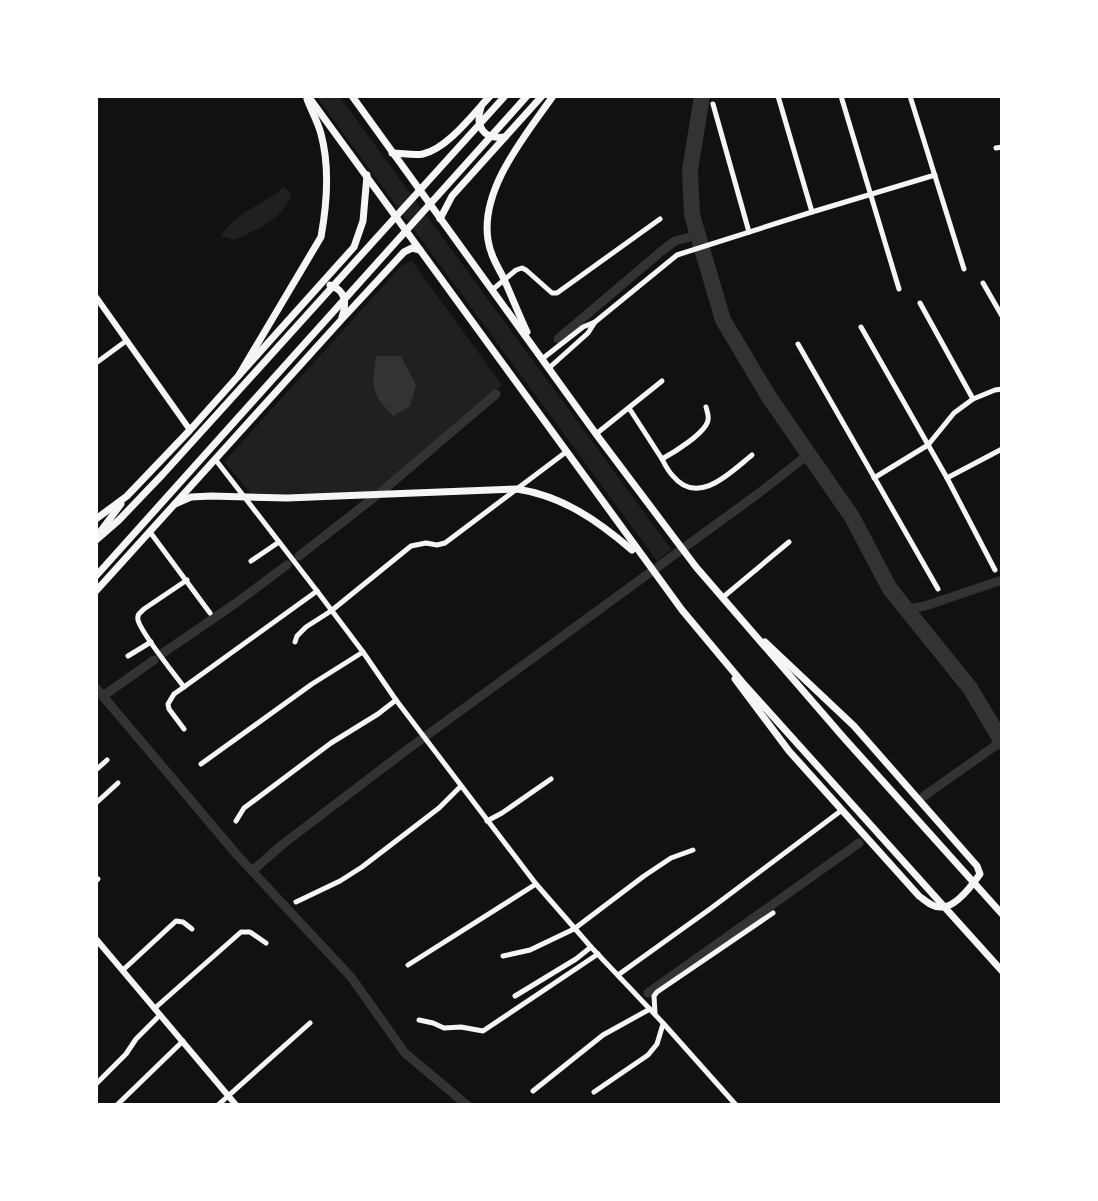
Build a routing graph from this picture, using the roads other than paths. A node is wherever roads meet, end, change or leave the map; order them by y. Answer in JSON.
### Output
{"nodes":[{"id":1,"x":307,"y":96,"type":"edge"},
{"id":2,"x":352,"y":96,"type":"edge"},
{"id":3,"x":490,"y":96,"type":"edge"},
{"id":4,"x":505,"y":96,"type":"edge"},
{"id":5,"x":527,"y":96,"type":"edge"},
{"id":6,"x":542,"y":96,"type":"edge"},
{"id":7,"x":553,"y":96,"type":"edge"},
{"id":8,"x":778,"y":96,"type":"edge"},
{"id":9,"x":841,"y":96,"type":"edge"},
{"id":10,"x":910,"y":96,"type":"edge"},
{"id":11,"x":713,"y":104,"type":"dead end"},
{"id":12,"x":481,"y":105,"type":"junction"},
{"id":13,"x":505,"y":137,"type":"junction"},
{"id":14,"x":392,"y":153,"type":"junction"},
{"id":15,"x":367,"y":175,"type":"junction"},
{"id":16,"x":935,"y":175,"type":"junction"},
{"id":17,"x":871,"y":195,"type":"junction"},
{"id":18,"x":812,"y":212,"type":"junction"},
{"id":19,"x":440,"y":219,"type":"junction"},
{"id":20,"x":660,"y":219,"type":"dead end"},
{"id":21,"x":749,"y":232,"type":"junction"},
{"id":22,"x":420,"y":250,"type":"junction"},
{"id":23,"x":964,"y":269,"type":"dead end"},
{"id":24,"x":504,"y":280,"type":"junction"},
{"id":25,"x":983,"y":283,"type":"dead end"},
{"id":26,"x":317,"y":287,"type":"junction"},
{"id":27,"x":899,"y":289,"type":"dead end"},
{"id":28,"x":492,"y":290,"type":"junction"},
{"id":29,"x":98,"y":303,"type":"edge"},
{"id":30,"x":920,"y":303,"type":"dead end"},
{"id":31,"x":1002,"y":316,"type":"edge"},
{"id":32,"x":342,"y":319,"type":"junction"},
{"id":33,"x":595,"y":322,"type":"junction"},
{"id":34,"x":861,"y":327,"type":"dead end"},
{"id":35,"x":126,"y":341,"type":"junction"},
{"id":36,"x":798,"y":344,"type":"dead end"},
{"id":37,"x":533,"y":347,"type":"junction"},
{"id":38,"x":542,"y":359,"type":"junction"},
{"id":39,"x":96,"y":363,"type":"edge"},
{"id":40,"x":549,"y":368,"type":"junction"},
{"id":41,"x":239,"y":375,"type":"junction"},
{"id":42,"x":662,"y":381,"type":"dead end"},
{"id":43,"x":1002,"y":389,"type":"edge"},
{"id":44,"x":973,"y":399,"type":"junction"},
{"id":45,"x":706,"y":407,"type":"dead end"},
{"id":46,"x":629,"y":408,"type":"junction"},
{"id":47,"x":190,"y":430,"type":"junction"},
{"id":48,"x":596,"y":434,"type":"junction"},
{"id":49,"x":928,"y":445,"type":"junction"},
{"id":50,"x":1002,"y":449,"type":"edge"},
{"id":51,"x":566,"y":452,"type":"junction"},
{"id":52,"x":752,"y":455,"type":"dead end"},
{"id":53,"x":215,"y":459,"type":"junction"},
{"id":54,"x":662,"y":459,"type":"junction"},
{"id":55,"x":874,"y":478,"type":"junction"},
{"id":56,"x":947,"y":478,"type":"junction"},
{"id":57,"x":517,"y":489,"type":"junction"},
{"id":58,"x":127,"y":496,"type":"junction"},
{"id":59,"x":244,"y":497,"type":"junction"},
{"id":60,"x":175,"y":504,"type":"junction"},
{"id":61,"x":96,"y":519,"type":"edge"},
{"id":62,"x":160,"y":520,"type":"junction"},
{"id":63,"x":150,"y":532,"type":"junction"},
{"id":64,"x":96,"y":538,"type":"edge"},
{"id":65,"x":127,"y":542,"type":"junction"},
{"id":66,"x":279,"y":542,"type":"junction"},
{"id":67,"x":789,"y":542,"type":"dead end"},
{"id":68,"x":643,"y":559,"type":"junction"},
{"id":69,"x":251,"y":561,"type":"dead end"},
{"id":70,"x":995,"y":570,"type":"dead end"},
{"id":71,"x":96,"y":576,"type":"edge"},
{"id":72,"x":187,"y":580,"type":"junction"},
{"id":73,"x":938,"y":589,"type":"dead end"},
{"id":74,"x":96,"y":591,"type":"edge"},
{"id":75,"x":317,"y":591,"type":"junction"},
{"id":76,"x":722,"y":598,"type":"junction"},
{"id":77,"x":331,"y":611,"type":"junction"},
{"id":78,"x":210,"y":613,"type":"dead end"},
{"id":79,"x":743,"y":622,"type":"junction"},
{"id":80,"x":151,"y":642,"type":"junction"},
{"id":81,"x":295,"y":642,"type":"dead end"},
{"id":82,"x":363,"y":652,"type":"junction"},
{"id":83,"x":717,"y":653,"type":"junction"},
{"id":84,"x":128,"y":656,"type":"dead end"},
{"id":85,"x":184,"y":687,"type":"junction"},
{"id":86,"x":396,"y":700,"type":"junction"},
{"id":87,"x":184,"y":729,"type":"dead end"},
{"id":88,"x":107,"y":760,"type":"dead end"},
{"id":89,"x":201,"y":764,"type":"dead end"},
{"id":90,"x":96,"y":770,"type":"edge"},
{"id":91,"x":551,"y":779,"type":"dead end"},
{"id":92,"x":118,"y":783,"type":"dead end"},
{"id":93,"x":461,"y":786,"type":"junction"},
{"id":94,"x":96,"y":803,"type":"edge"},
{"id":95,"x":842,"y":810,"type":"junction"},
{"id":96,"x":236,"y":821,"type":"dead end"},
{"id":97,"x":487,"y":821,"type":"junction"},
{"id":98,"x":693,"y":850,"type":"dead end"},
{"id":99,"x":536,"y":884,"type":"junction"},
{"id":100,"x":296,"y":902,"type":"dead end"},
{"id":101,"x":773,"y":913,"type":"dead end"},
{"id":102,"x":1002,"y":914,"type":"edge"},
{"id":103,"x":192,"y":929,"type":"dead end"},
{"id":104,"x":574,"y":929,"type":"junction"},
{"id":105,"x":96,"y":939,"type":"edge"},
{"id":106,"x":266,"y":943,"type":"dead end"},
{"id":107,"x":591,"y":947,"type":"junction"},
{"id":108,"x":598,"y":954,"type":"junction"},
{"id":109,"x":503,"y":956,"type":"dead end"},
{"id":110,"x":408,"y":965,"type":"dead end"},
{"id":111,"x":123,"y":970,"type":"junction"},
{"id":112,"x":1002,"y":971,"type":"edge"},
{"id":113,"x":618,"y":975,"type":"junction"},
{"id":114,"x":515,"y":996,"type":"dead end"},
{"id":115,"x":155,"y":1008,"type":"junction"},
{"id":116,"x":650,"y":1009,"type":"junction"},
{"id":117,"x":655,"y":1014,"type":"junction"},
{"id":118,"x":160,"y":1015,"type":"junction"},
{"id":119,"x":419,"y":1020,"type":"dead end"},
{"id":120,"x":310,"y":1023,"type":"dead end"},
{"id":121,"x":663,"y":1023,"type":"junction"},
{"id":122,"x":183,"y":1041,"type":"junction"},
{"id":123,"x":96,"y":1084,"type":"edge"},
{"id":124,"x":533,"y":1091,"type":"dead end"},
{"id":125,"x":594,"y":1092,"type":"dead end"},
{"id":126,"x":228,"y":1096,"type":"junction"},
{"id":127,"x":117,"y":1105,"type":"edge"},
{"id":128,"x":218,"y":1105,"type":"edge"},
{"id":129,"x":236,"y":1105,"type":"edge"},
{"id":130,"x":735,"y":1105,"type":"edge"}],
"edges":[{"from":1,"to":15,"type":"main road"},
{"from":1,"to":41,"type":"main road"},
{"from":2,"to":14,"type":"main road"},
{"from":3,"to":12,"type":"main road"},
{"from":4,"to":64,"type":"main road"},
{"from":5,"to":65,"type":"main road"},
{"from":6,"to":13,"type":"main road"},
{"from":7,"to":24,"type":"main road"},
{"from":8,"to":18,"type":"street"},
{"from":9,"to":17,"type":"street"},
{"from":10,"to":16,"type":"street"},
{"from":11,"to":21,"type":"street"},
{"from":12,"to":13,"type":"main road"},
{"from":12,"to":14,"type":"main road"},
{"from":13,"to":19,"type":"main road"},
{"from":14,"to":19,"type":"main road"},
{"from":15,"to":22,"type":"main road"},
{"from":15,"to":26,"type":"main road"},
{"from":16,"to":17,"type":"street"},
{"from":16,"to":23,"type":"street"},
{"from":17,"to":18,"type":"street"},
{"from":17,"to":27,"type":"street"},
{"from":18,"to":21,"type":"street"},
{"from":19,"to":28,"type":"main road"},
{"from":20,"to":24,"type":"street"},
{"from":21,"to":33,"type":"street"},
{"from":22,"to":32,"type":"main road"},
{"from":22,"to":51,"type":"main road"},
{"from":24,"to":28,"type":"street"},
{"from":24,"to":37,"type":"main road"},
{"from":25,"to":31,"type":"street"},
{"from":26,"to":32,"type":"main road"},
{"from":26,"to":41,"type":"main road"},
{"from":28,"to":37,"type":"main road"},
{"from":29,"to":35,"type":"street"},
{"from":30,"to":44,"type":"street"},
{"from":32,"to":53,"type":"main road"},
{"from":33,"to":38,"type":"street"},
{"from":33,"to":40,"type":"street"},
{"from":34,"to":49,"type":"street"},
{"from":35,"to":39,"type":"street"},
{"from":35,"to":47,"type":"street"},
{"from":36,"to":55,"type":"street"},
{"from":37,"to":38,"type":"main road"},
{"from":38,"to":40,"type":"main road"},
{"from":40,"to":48,"type":"main road"},
{"from":41,"to":47,"type":"main road"},
{"from":42,"to":46,"type":"street"},
{"from":43,"to":44,"type":"street"},
{"from":44,"to":49,"type":"street"},
{"from":45,"to":54,"type":"street"},
{"from":46,"to":48,"type":"street"},
{"from":46,"to":54,"type":"street"},
{"from":47,"to":58,"type":"main road"},
{"from":48,"to":76,"type":"main road"},
{"from":49,"to":55,"type":"street"},
{"from":49,"to":56,"type":"street"},
{"from":50,"to":56,"type":"street"},
{"from":51,"to":57,"type":"street"},
{"from":51,"to":68,"type":"main road"},
{"from":52,"to":54,"type":"street"},
{"from":53,"to":59,"type":"street"},
{"from":53,"to":60,"type":"main road"},
{"from":55,"to":73,"type":"street"},
{"from":56,"to":70,"type":"street"},
{"from":57,"to":59,"type":"main road"},
{"from":57,"to":68,"type":"main road"},
{"from":57,"to":77,"type":"street"},
{"from":58,"to":61,"type":"main road"},
{"from":58,"to":64,"type":"main road"},
{"from":59,"to":60,"type":"main road"},
{"from":59,"to":66,"type":"street"},
{"from":60,"to":62,"type":"main road"},
{"from":62,"to":63,"type":"main road"},
{"from":62,"to":65,"type":"main road"},
{"from":63,"to":72,"type":"street"},
{"from":63,"to":74,"type":"main road"},
{"from":65,"to":71,"type":"main road"},
{"from":66,"to":69,"type":"street"},
{"from":66,"to":75,"type":"street"},
{"from":67,"to":76,"type":"street"},
{"from":68,"to":83,"type":"main road"},
{"from":72,"to":78,"type":"street"},
{"from":72,"to":80,"type":"street"},
{"from":75,"to":77,"type":"street"},
{"from":75,"to":85,"type":"street"},
{"from":76,"to":79,"type":"main road"},
{"from":77,"to":81,"type":"street"},
{"from":77,"to":82,"type":"street"},
{"from":79,"to":95,"type":"main road"},
{"from":79,"to":102,"type":"main road"},
{"from":80,"to":84,"type":"street"},
{"from":80,"to":85,"type":"street"},
{"from":82,"to":86,"type":"street"},
{"from":82,"to":89,"type":"street"},
{"from":83,"to":95,"type":"main road"},
{"from":83,"to":112,"type":"main road"},
{"from":85,"to":87,"type":"street"},
{"from":86,"to":93,"type":"street"},
{"from":86,"to":96,"type":"street"},
{"from":88,"to":90,"type":"street"},
{"from":91,"to":97,"type":"street"},
{"from":92,"to":94,"type":"street"},
{"from":93,"to":97,"type":"street"},
{"from":93,"to":100,"type":"street"},
{"from":95,"to":113,"type":"street"},
{"from":97,"to":99,"type":"street"},
{"from":98,"to":104,"type":"street"},
{"from":99,"to":104,"type":"street"},
{"from":99,"to":110,"type":"street"},
{"from":101,"to":117,"type":"street"},
{"from":103,"to":111,"type":"street"},
{"from":104,"to":107,"type":"street"},
{"from":104,"to":109,"type":"street"},
{"from":105,"to":111,"type":"street"},
{"from":106,"to":115,"type":"street"},
{"from":107,"to":108,"type":"street"},
{"from":107,"to":114,"type":"street"},
{"from":108,"to":113,"type":"street"},
{"from":108,"to":119,"type":"street"},
{"from":111,"to":115,"type":"street"},
{"from":113,"to":116,"type":"street"},
{"from":115,"to":118,"type":"street"},
{"from":116,"to":117,"type":"street"},
{"from":116,"to":124,"type":"street"},
{"from":117,"to":121,"type":"street"},
{"from":118,"to":122,"type":"street"},
{"from":118,"to":123,"type":"street"},
{"from":120,"to":126,"type":"street"},
{"from":121,"to":125,"type":"street"},
{"from":121,"to":130,"type":"street"},
{"from":122,"to":126,"type":"street"},
{"from":122,"to":127,"type":"street"},
{"from":126,"to":128,"type":"street"},
{"from":126,"to":129,"type":"street"}]}
